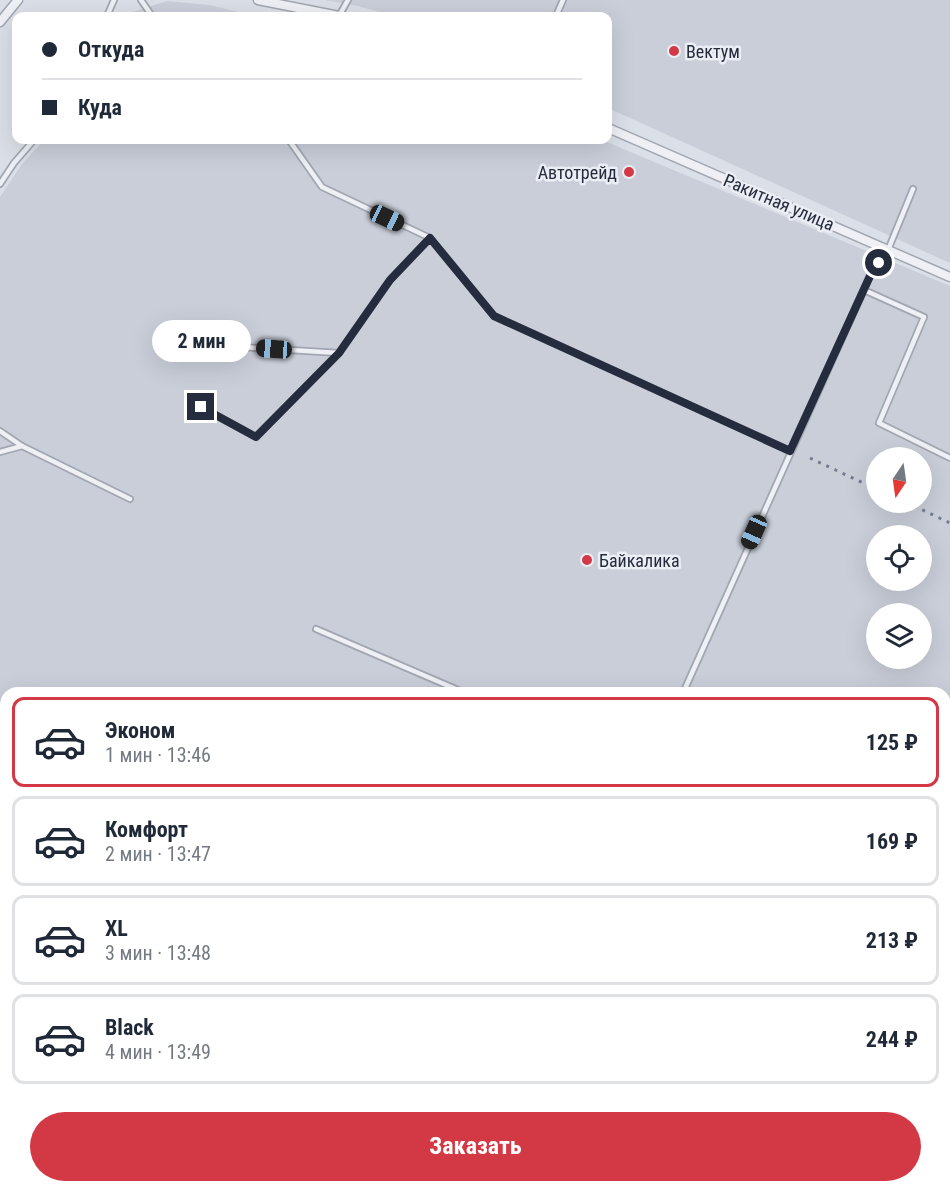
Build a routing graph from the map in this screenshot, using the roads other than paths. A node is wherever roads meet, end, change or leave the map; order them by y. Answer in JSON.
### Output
{"nodes":[{"id":1,"x":18,"y":0,"type":"edge"},
{"id":2,"x":258,"y":0,"type":"edge"},
{"id":3,"x":319,"y":12,"type":"edge"},
{"id":4,"x":0,"y":22,"type":"edge"},
{"id":5,"x":612,"y":130,"type":"edge"},
{"id":6,"x":31,"y":144,"type":"edge"},
{"id":7,"x":292,"y":144,"type":"edge"},
{"id":8,"x":0,"y":184,"type":"edge"},
{"id":9,"x":913,"y":189,"type":"dead end"},
{"id":10,"x":430,"y":238,"type":"junction"},
{"id":11,"x":888,"y":250,"type":"junction"},
{"id":12,"x":950,"y":277,"type":"edge"},
{"id":13,"x":864,"y":290,"type":"junction"},
{"id":14,"x":209,"y":345,"type":"dead end"},
{"id":15,"x":339,"y":353,"type":"junction"},
{"id":16,"x":201,"y":407,"type":"dead end"},
{"id":17,"x":0,"y":431,"type":"edge"},
{"id":18,"x":22,"y":446,"type":"junction"},
{"id":19,"x":790,"y":451,"type":"junction"},
{"id":20,"x":0,"y":452,"type":"edge"},
{"id":21,"x":950,"y":458,"type":"edge"},
{"id":22,"x":130,"y":498,"type":"dead end"},
{"id":23,"x":316,"y":629,"type":"dead end"},
{"id":24,"x":451,"y":687,"type":"edge"},
{"id":25,"x":686,"y":687,"type":"edge"}],
"edges":[{"from":1,"to":4,"type":"street"},
{"from":2,"to":3,"type":"street"},
{"from":5,"to":11,"type":"street","name":"Ракитная улица"},
{"from":6,"to":8,"type":"lane"},
{"from":7,"to":10,"type":"lane"},
{"from":9,"to":11,"type":"lane"},
{"from":10,"to":15,"type":"lane"},
{"from":10,"to":19,"type":"lane"},
{"from":11,"to":12,"type":"street","name":"Ракитная улица"},
{"from":11,"to":13,"type":"lane"},
{"from":13,"to":19,"type":"lane"},
{"from":13,"to":21,"type":"lane"},
{"from":14,"to":15,"type":"lane"},
{"from":15,"to":16,"type":"lane"},
{"from":17,"to":18,"type":"lane"},
{"from":18,"to":20,"type":"lane"},
{"from":18,"to":22,"type":"lane"},
{"from":19,"to":25,"type":"lane"},
{"from":23,"to":24,"type":"lane"}]}
